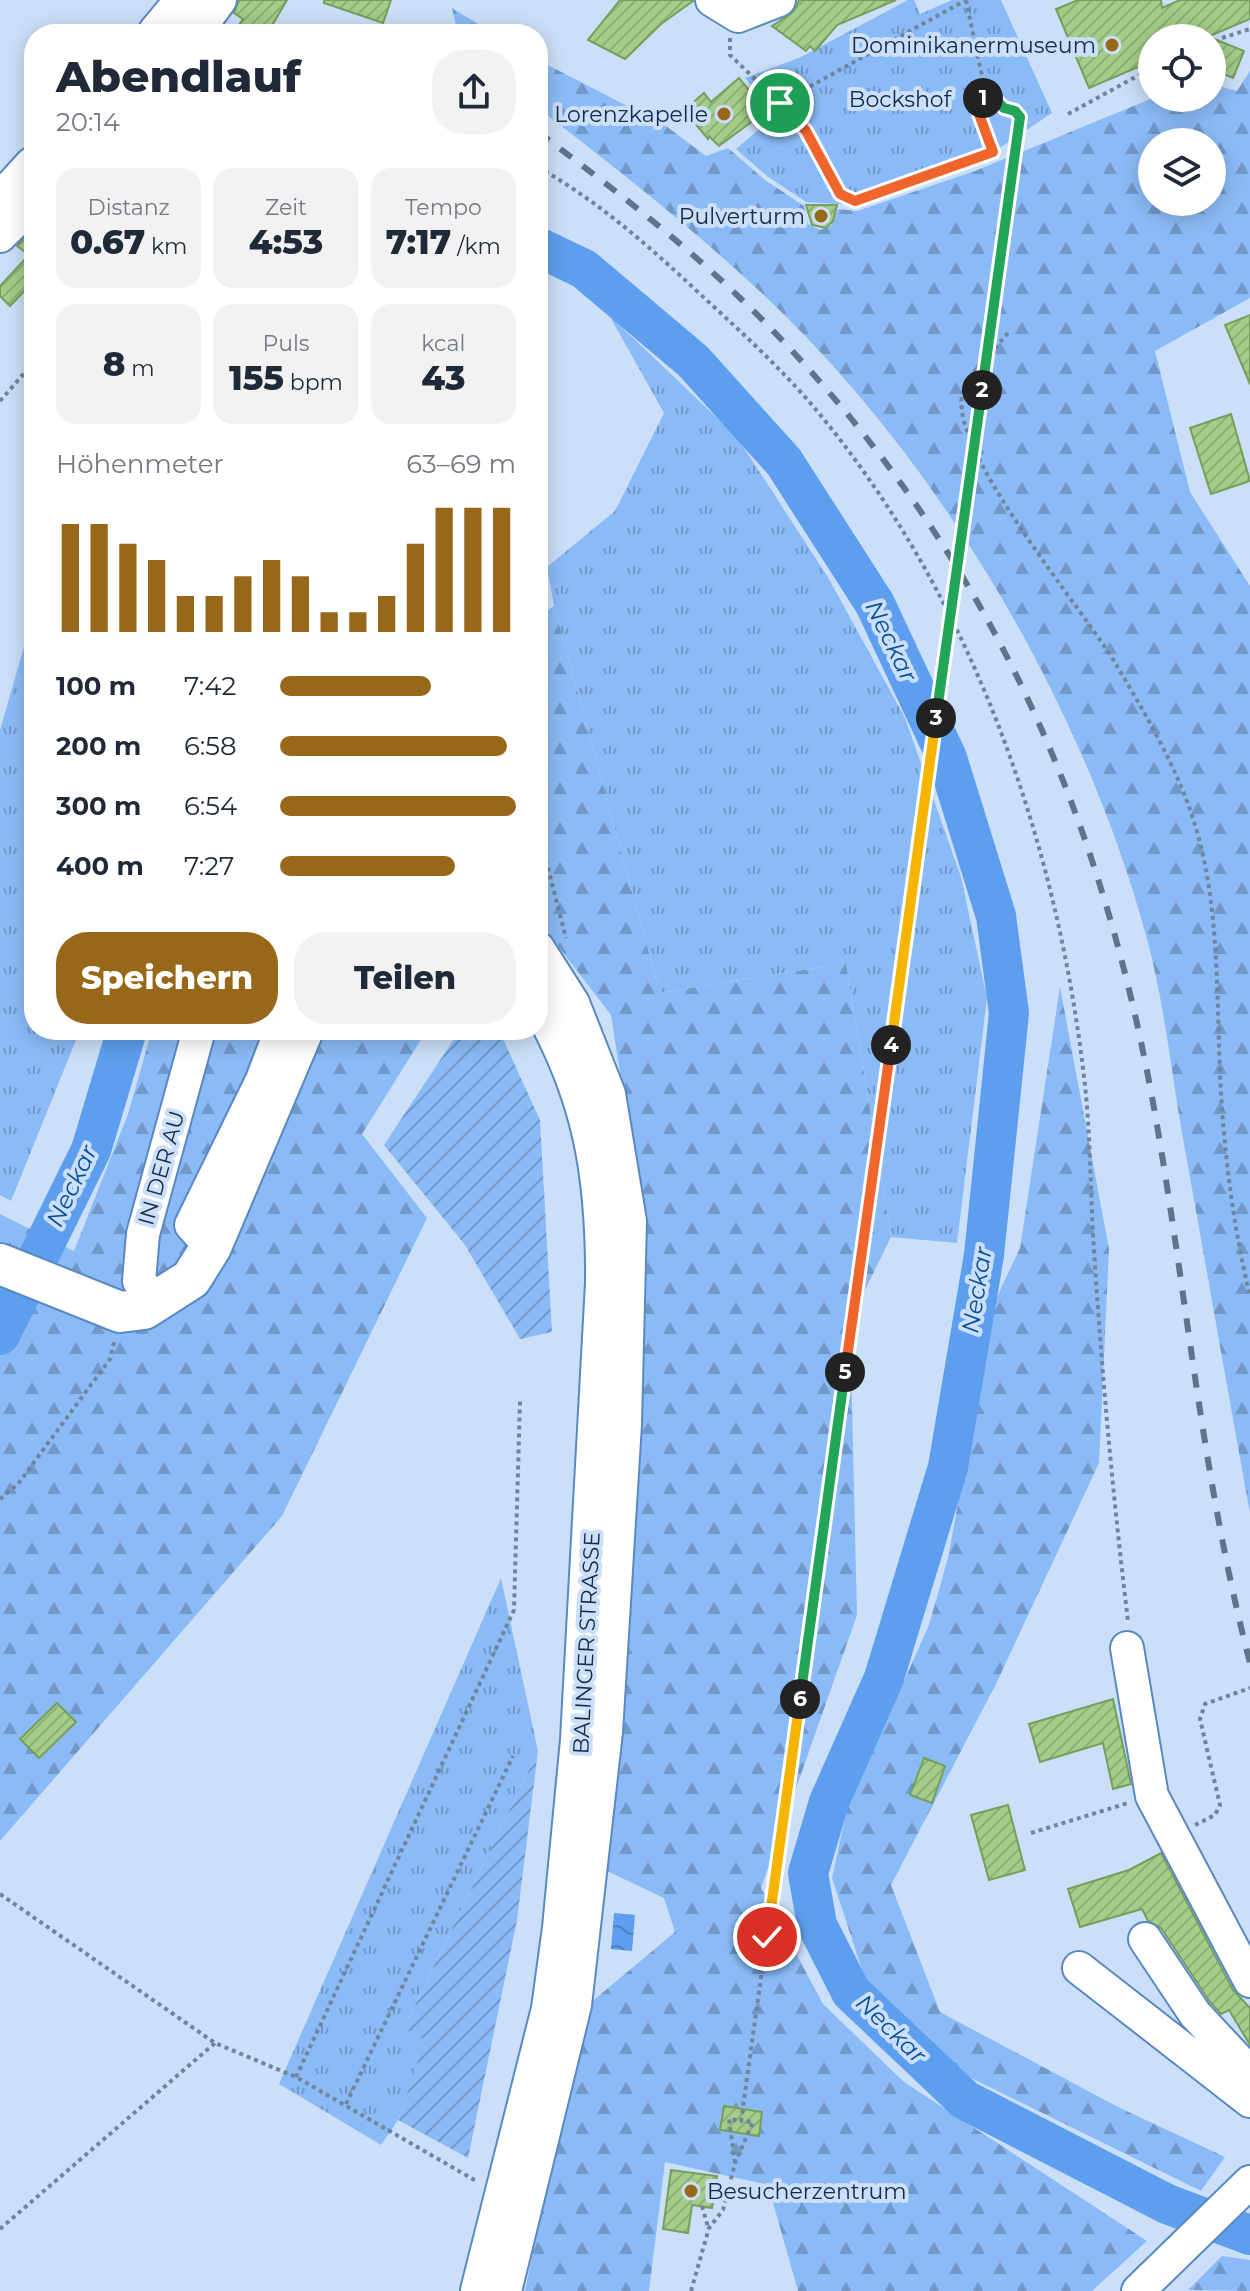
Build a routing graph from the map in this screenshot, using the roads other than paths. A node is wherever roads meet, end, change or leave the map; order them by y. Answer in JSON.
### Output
{"nodes":[{"id":1,"x":186,"y":0,"type":"edge"},
{"id":2,"x":220,"y":0,"type":"edge"},
{"id":3,"x":779,"y":0,"type":"edge"},
{"id":4,"x":725,"y":8,"type":"edge"},
{"id":5,"x":166,"y":24,"type":"edge"},
{"id":6,"x":202,"y":24,"type":"edge"},
{"id":7,"x":24,"y":178,"type":"edge"},
{"id":8,"x":0,"y":204,"type":"edge"},
{"id":9,"x":24,"y":213,"type":"edge"},
{"id":10,"x":0,"y":236,"type":"edge"},
{"id":11,"x":554,"y":950,"type":"edge"},
{"id":12,"x":548,"y":1018,"type":"edge"},
{"id":13,"x":196,"y":1040,"type":"edge"},
{"id":14,"x":277,"y":1040,"type":"edge"},
{"id":15,"x":299,"y":1040,"type":"edge"},
{"id":16,"x":211,"y":1247,"type":"junction"},
{"id":17,"x":0,"y":1264,"type":"edge"},
{"id":18,"x":123,"y":1305,"type":"junction"},
{"id":19,"x":1127,"y":1648,"type":"road end"},
{"id":20,"x":1145,"y":1939,"type":"dead end"},
{"id":21,"x":1079,"y":1968,"type":"dead end"},
{"id":22,"x":1250,"y":1981,"type":"edge"},
{"id":23,"x":1250,"y":2073,"type":"edge"},
{"id":24,"x":1250,"y":2101,"type":"edge"},
{"id":25,"x":1250,"y":2182,"type":"edge"},
{"id":26,"x":1147,"y":2280,"type":"edge"},
{"id":27,"x":481,"y":2291,"type":"edge"},
{"id":28,"x":505,"y":2291,"type":"edge"}],
"edges":[{"from":1,"to":5,"type":"main road"},
{"from":2,"to":6,"type":"street"},
{"from":3,"to":4,"type":"street"},
{"from":7,"to":8,"type":"main road"},
{"from":9,"to":10,"type":"street"},
{"from":11,"to":28,"type":"street"},
{"from":12,"to":27,"type":"main road","name":"BALINGER STRASSE"},
{"from":13,"to":18,"type":"street","name":"IN DER AU"},
{"from":14,"to":16,"type":"street"},
{"from":15,"to":16,"type":"main road"},
{"from":16,"to":18,"type":"main road"},
{"from":17,"to":18,"type":"main road"},
{"from":19,"to":22,"type":"street"},
{"from":20,"to":23,"type":"street"},
{"from":21,"to":24,"type":"street"},
{"from":25,"to":26,"type":"street"}]}
